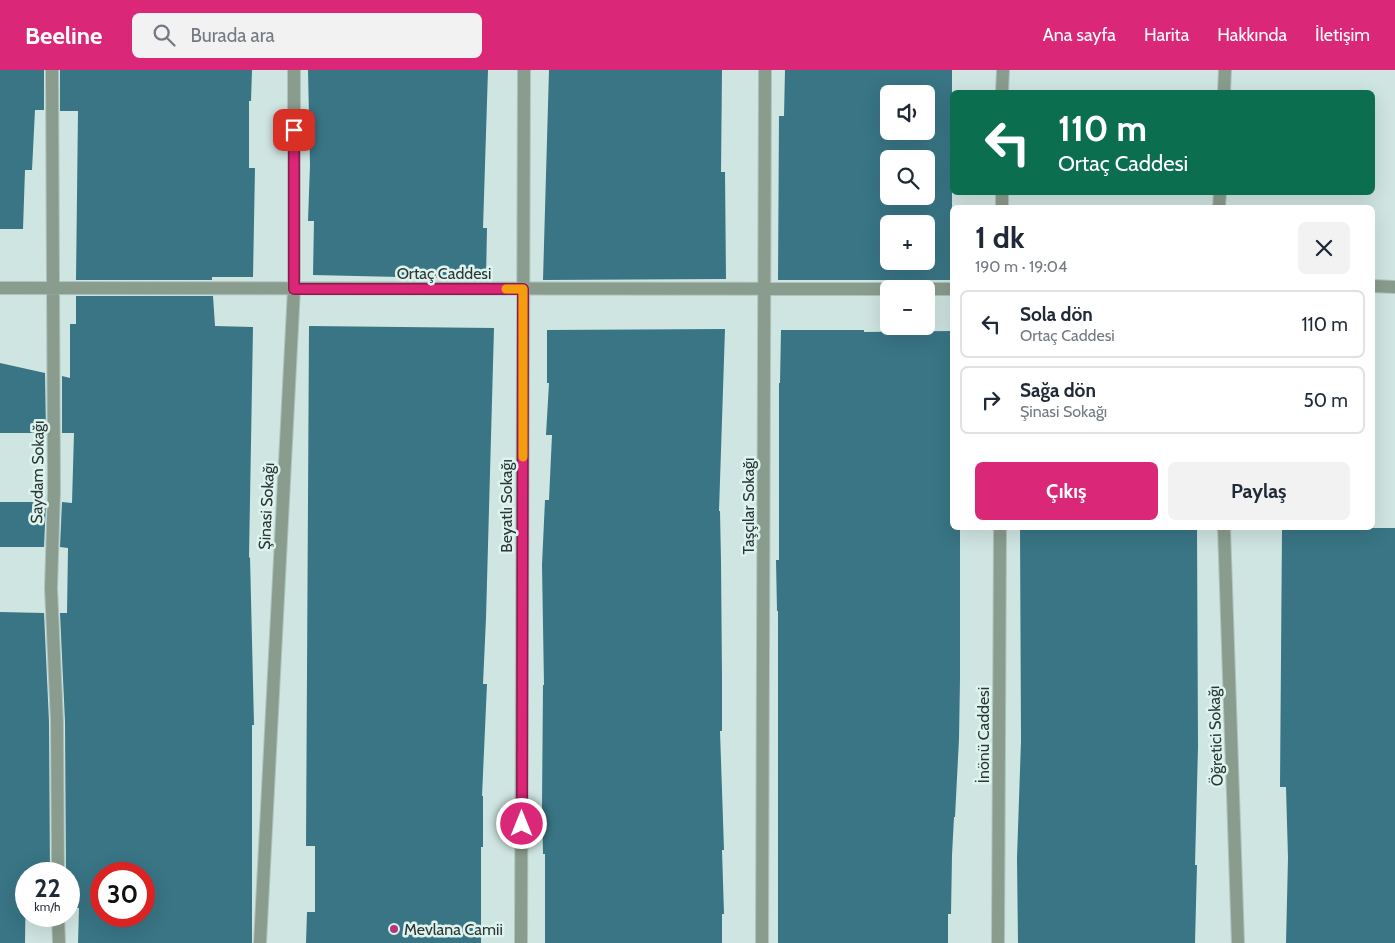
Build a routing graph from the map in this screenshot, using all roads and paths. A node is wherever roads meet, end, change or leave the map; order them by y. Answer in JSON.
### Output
{"nodes":[{"id":1,"x":52,"y":70,"type":"edge"},
{"id":2,"x":294,"y":70,"type":"edge"},
{"id":3,"x":524,"y":70,"type":"edge"},
{"id":4,"x":765,"y":70,"type":"edge"},
{"id":5,"x":1002,"y":70,"type":"edge"},
{"id":6,"x":1226,"y":70,"type":"edge"},
{"id":7,"x":1002,"y":90,"type":"edge"},
{"id":8,"x":1224,"y":90,"type":"edge"},
{"id":9,"x":1375,"y":286,"type":"edge"},
{"id":10,"x":1395,"y":287,"type":"edge"},
{"id":11,"x":0,"y":288,"type":"edge"},
{"id":12,"x":54,"y":289,"type":"junction"},
{"id":13,"x":294,"y":289,"type":"junction"},
{"id":14,"x":523,"y":289,"type":"junction"},
{"id":15,"x":764,"y":289,"type":"junction"},
{"id":16,"x":880,"y":289,"type":"edge"},
{"id":17,"x":935,"y":289,"type":"edge"},
{"id":18,"x":950,"y":289,"type":"edge"},
{"id":19,"x":1000,"y":530,"type":"edge"},
{"id":20,"x":1224,"y":530,"type":"edge"},
{"id":21,"x":58,"y":862,"type":"edge"},
{"id":22,"x":58,"y":927,"type":"edge"},
{"id":23,"x":59,"y":943,"type":"edge"},
{"id":24,"x":260,"y":943,"type":"edge"},
{"id":25,"x":521,"y":943,"type":"edge"},
{"id":26,"x":762,"y":943,"type":"edge"},
{"id":27,"x":998,"y":943,"type":"edge"},
{"id":28,"x":1238,"y":943,"type":"edge"}],
"edges":[{"from":1,"to":12,"type":"street","name":"Saydam Sokağı"},
{"from":2,"to":13,"type":"street","name":"Şinasi Sokağı"},
{"from":3,"to":14,"type":"street","name":"Beyatlı Sokağı"},
{"from":4,"to":15,"type":"street","name":"Taşçılar Sokağı"},
{"from":5,"to":7,"type":"street"},
{"from":6,"to":8,"type":"street"},
{"from":9,"to":10,"type":"street"},
{"from":11,"to":12,"type":"street","name":"Ortaç Caddesi"},
{"from":12,"to":13,"type":"street","name":"Ortaç Caddesi"},
{"from":12,"to":21,"type":"street","name":"Saydam Sokağı"},
{"from":13,"to":14,"type":"street","name":"Ortaç Caddesi"},
{"from":13,"to":24,"type":"street","name":"Şinasi Sokağı"},
{"from":14,"to":15,"type":"street","name":"Ortaç Caddesi"},
{"from":14,"to":25,"type":"street","name":"Beyatlı Sokağı"},
{"from":15,"to":16,"type":"street","name":"Ortaç Caddesi"},
{"from":15,"to":26,"type":"street","name":"Taşçılar Sokağı"},
{"from":17,"to":18,"type":"street"},
{"from":19,"to":27,"type":"street","name":"İnönü Caddesi"},
{"from":20,"to":28,"type":"street","name":"Öğretici Sokağı"},
{"from":22,"to":23,"type":"street"}]}
